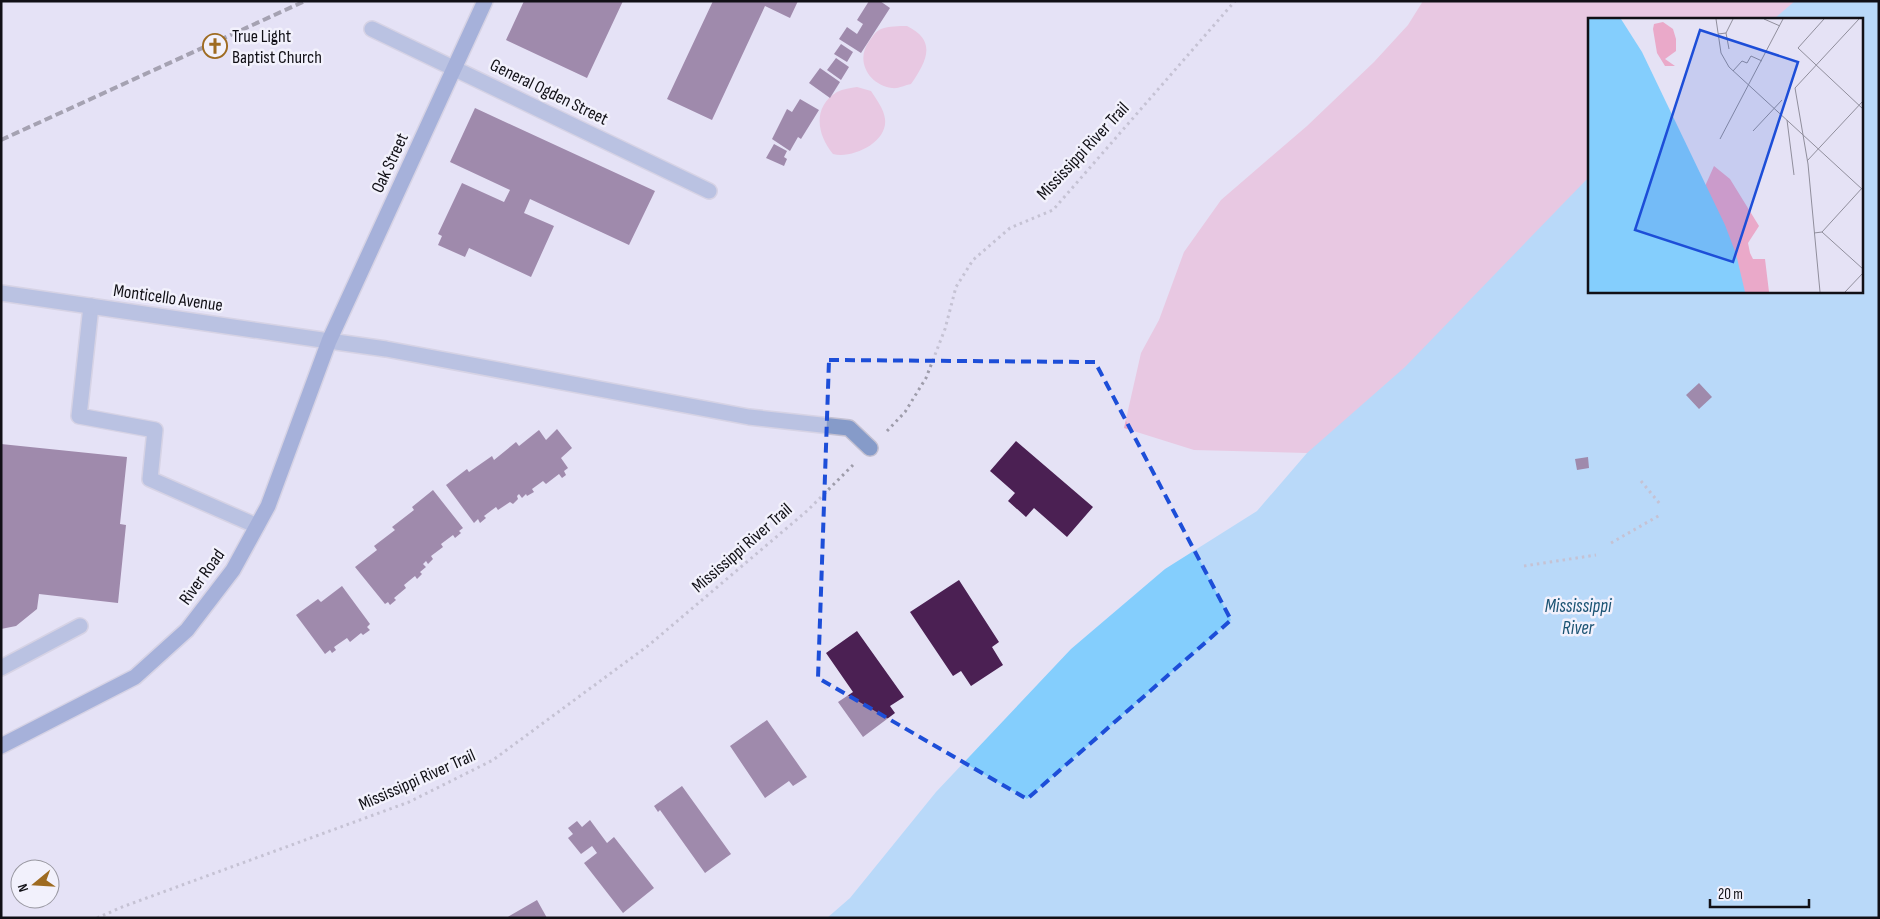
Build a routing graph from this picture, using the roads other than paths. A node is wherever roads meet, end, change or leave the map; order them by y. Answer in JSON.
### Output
{"nodes":[{"id":1,"x":485,"y":1,"type":"edge"},
{"id":2,"x":372,"y":29,"type":"dead end"},
{"id":3,"x":455,"y":67,"type":"junction"},
{"id":4,"x":709,"y":191,"type":"dead end"},
{"id":5,"x":1,"y":293,"type":"edge"},
{"id":6,"x":91,"y":306,"type":"junction"},
{"id":7,"x":328,"y":341,"type":"junction"},
{"id":8,"x":870,"y":448,"type":"road end"},
{"id":9,"x":257,"y":526,"type":"junction"},
{"id":10,"x":80,"y":626,"type":"dead end"},
{"id":11,"x":1,"y":668,"type":"edge"},
{"id":12,"x":1,"y":746,"type":"edge"}],
"edges":[{"from":1,"to":3,"type":"main road","name":"Oak Street"},
{"from":2,"to":3,"type":"street","name":"General Ogden Street"},
{"from":3,"to":4,"type":"street","name":"General Ogden Street"},
{"from":3,"to":7,"type":"main road","name":"Oak Street"},
{"from":5,"to":6,"type":"street","name":"Monticello Avenue"},
{"from":6,"to":7,"type":"street","name":"Monticello Avenue"},
{"from":6,"to":9,"type":"street"},
{"from":7,"to":8,"type":"street","name":"Monticello Avenue"},
{"from":7,"to":9,"type":"main road","name":"River Road"},
{"from":9,"to":12,"type":"main road","name":"River Road"},
{"from":10,"to":11,"type":"street"}]}
